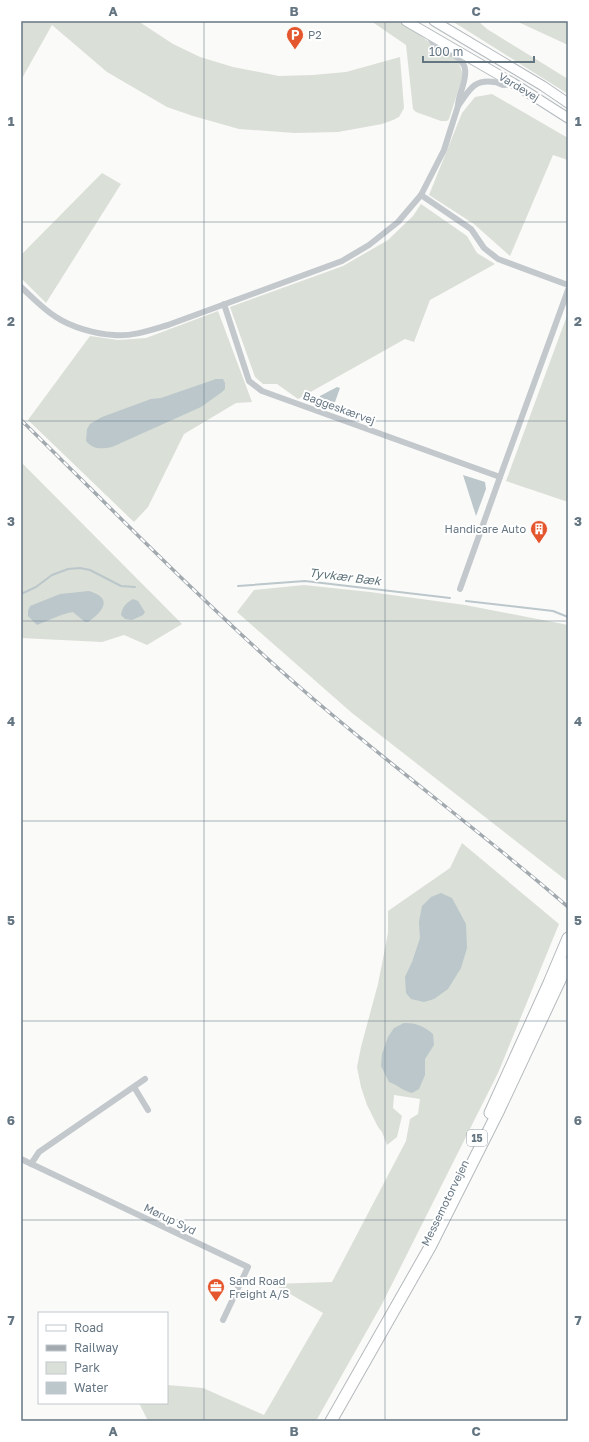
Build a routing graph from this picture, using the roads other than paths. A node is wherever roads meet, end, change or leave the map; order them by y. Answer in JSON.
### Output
{"nodes":[{"id":1,"x":406,"y":21,"type":"edge"},
{"id":2,"x":434,"y":21,"type":"edge"},
{"id":3,"x":446,"y":21,"type":"edge"},
{"id":4,"x":425,"y":32,"type":"junction"},
{"id":5,"x":495,"y":57,"type":"junction"},
{"id":6,"x":513,"y":83,"type":"junction"},
{"id":7,"x":568,"y":103,"type":"edge"},
{"id":8,"x":458,"y":106,"type":"junction"},
{"id":9,"x":568,"y":118,"type":"edge"},
{"id":10,"x":421,"y":195,"type":"junction"},
{"id":11,"x":568,"y":285,"type":"edge"},
{"id":12,"x":21,"y":287,"type":"edge"},
{"id":13,"x":568,"y":290,"type":"edge"},
{"id":14,"x":224,"y":304,"type":"junction"},
{"id":15,"x":500,"y":477,"type":"junction"},
{"id":16,"x":460,"y":589,"type":"dead end"},
{"id":17,"x":568,"y":938,"type":"edge"},
{"id":18,"x":568,"y":963,"type":"edge"},
{"id":19,"x":145,"y":1080,"type":"dead end"},
{"id":20,"x":134,"y":1087,"type":"junction"},
{"id":21,"x":148,"y":1110,"type":"dead end"},
{"id":22,"x":21,"y":1159,"type":"edge"},
{"id":23,"x":31,"y":1164,"type":"junction"},
{"id":24,"x":223,"y":1320,"type":"dead end"},
{"id":25,"x":379,"y":1336,"type":"junction"},
{"id":26,"x":331,"y":1421,"type":"edge"}],
"edges":[{"from":1,"to":4,"type":"street","name":"Vardevej"},
{"from":2,"to":5,"type":"street","name":"Vardevej"},
{"from":3,"to":5,"type":"street"},
{"from":4,"to":6,"type":"street","name":"Vardevej"},
{"from":4,"to":8,"type":"street"},
{"from":5,"to":7,"type":"street","name":"Vardevej"},
{"from":6,"to":8,"type":"street"},
{"from":6,"to":9,"type":"street","name":"Vardevej"},
{"from":8,"to":10,"type":"street"},
{"from":10,"to":11,"type":"street"},
{"from":10,"to":14,"type":"street"},
{"from":12,"to":14,"type":"street"},
{"from":13,"to":15,"type":"street"},
{"from":14,"to":15,"type":"street","name":"Baggeskærvej"},
{"from":15,"to":16,"type":"street"},
{"from":17,"to":25,"type":"highway","name":"Messemotorvejen","number":"15"},
{"from":18,"to":25,"type":"highway","name":"Messemotorvejen","number":"15"},
{"from":19,"to":20,"type":"street"},
{"from":20,"to":21,"type":"street"},
{"from":20,"to":23,"type":"street"},
{"from":22,"to":23,"type":"street","name":"Mørup Syd"},
{"from":23,"to":24,"type":"street","name":"Mørup Syd"},
{"from":25,"to":26,"type":"highway","name":"Messemotorvejen","number":"15"}]}
